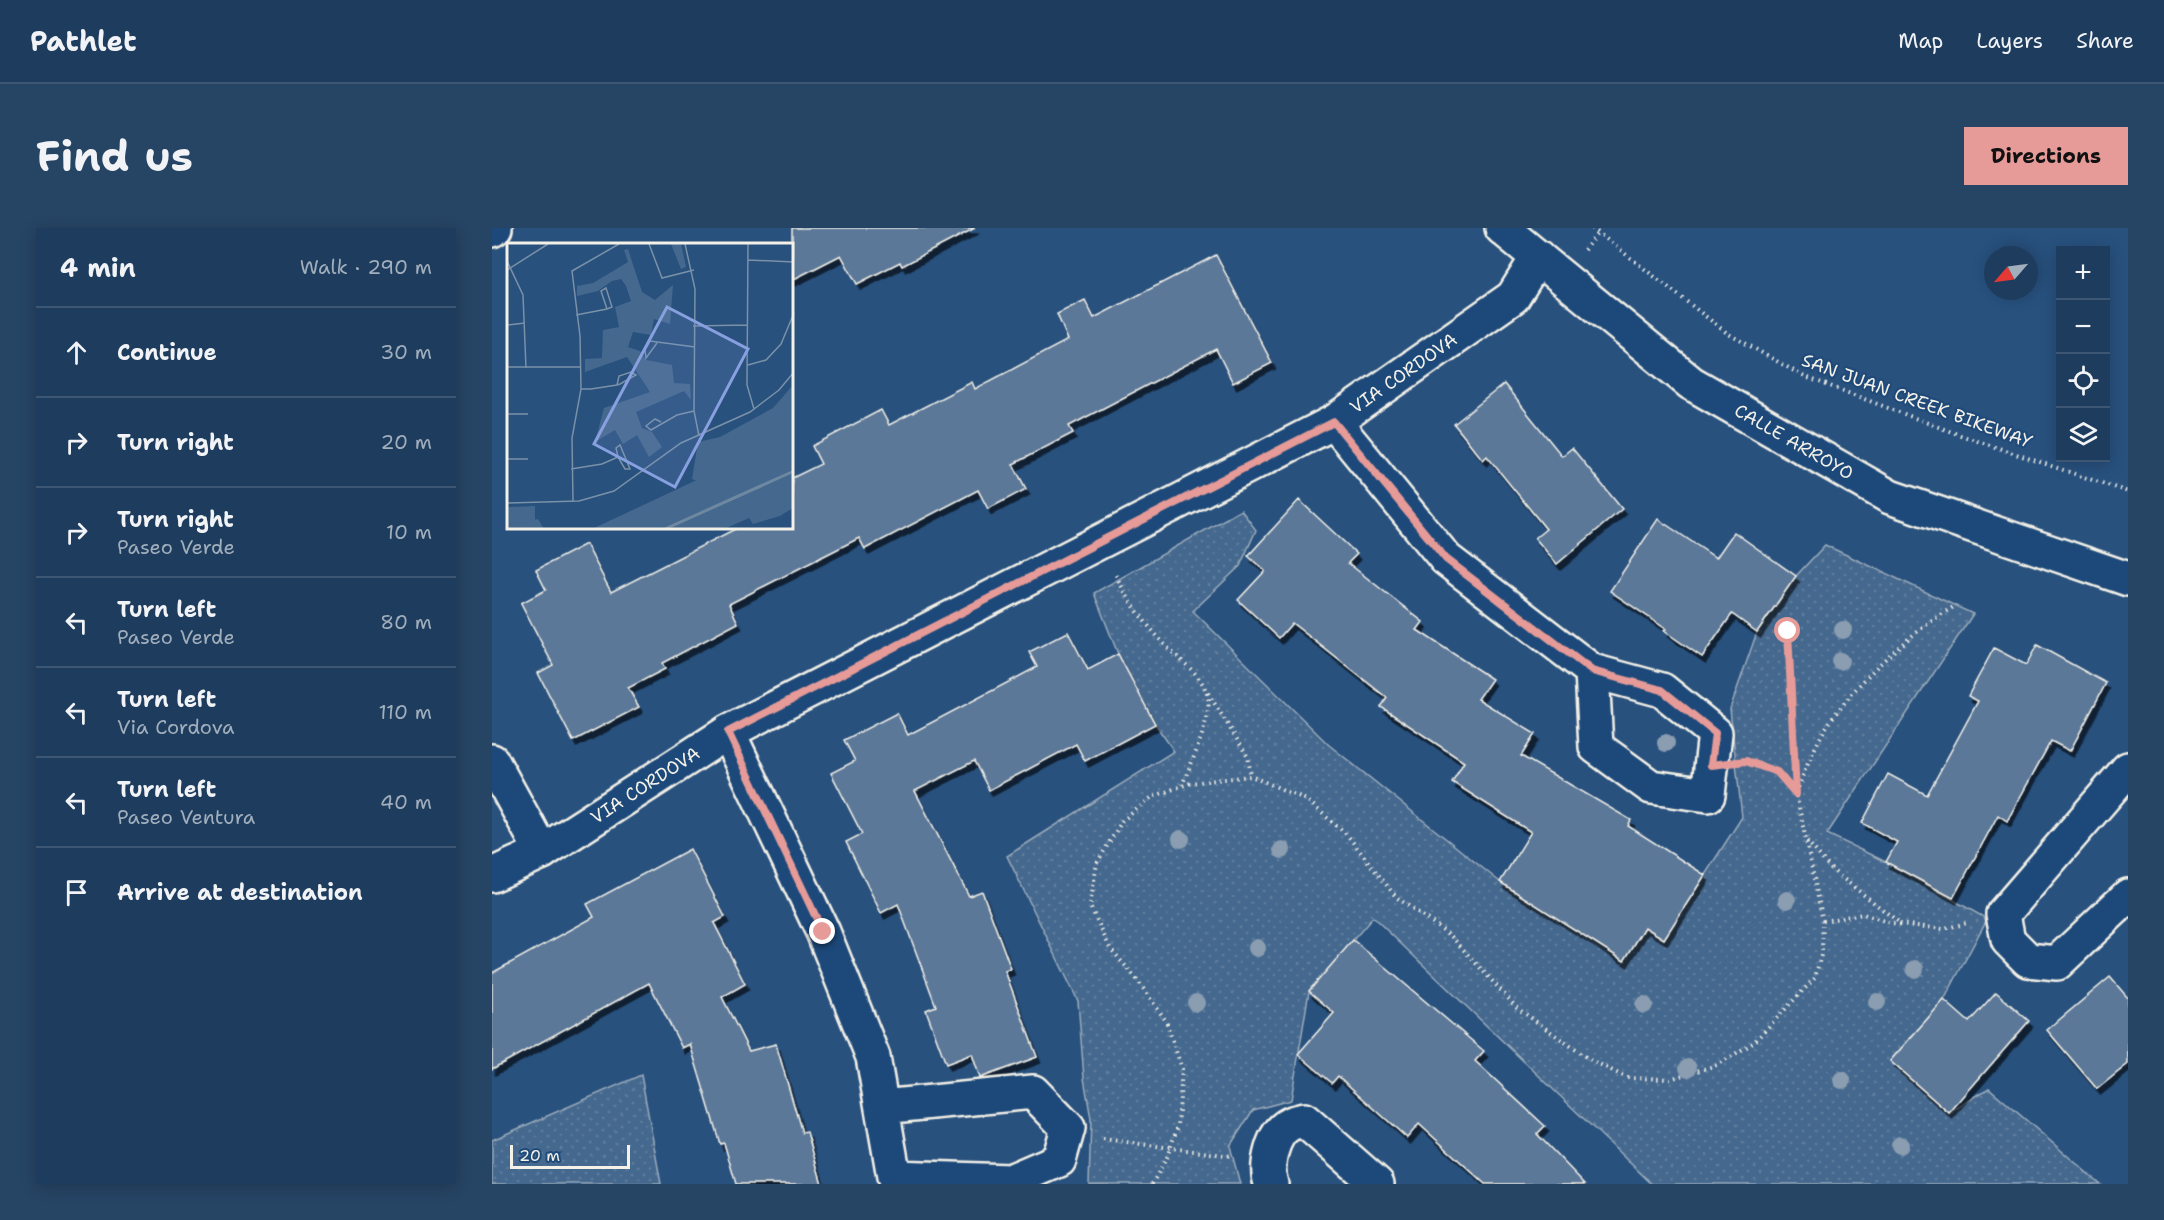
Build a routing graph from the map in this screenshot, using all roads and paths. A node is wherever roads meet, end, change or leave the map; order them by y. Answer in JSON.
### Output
{"nodes":[{"id":1,"x":1502,"y":228,"type":"edge"},
{"id":2,"x":1592,"y":228,"type":"edge"},
{"id":3,"x":1538,"y":257,"type":"junction"},
{"id":4,"x":1334,"y":422,"type":"junction"},
{"id":5,"x":2128,"y":492,"type":"edge"},
{"id":6,"x":1100,"y":541,"type":"junction"},
{"id":7,"x":2128,"y":579,"type":"edge"},
{"id":8,"x":1955,"y":606,"type":"dead end"},
{"id":9,"x":1788,"y":631,"type":"dead end"},
{"id":10,"x":1592,"y":671,"type":"junction"},
{"id":11,"x":1204,"y":688,"type":"junction"},
{"id":12,"x":728,"y":732,"type":"junction"},
{"id":13,"x":492,"y":761,"type":"edge"},
{"id":14,"x":1711,"y":765,"type":"junction"},
{"id":15,"x":2128,"y":769,"type":"edge"},
{"id":16,"x":1251,"y":776,"type":"junction"},
{"id":17,"x":1182,"y":786,"type":"junction"},
{"id":18,"x":1796,"y":794,"type":"junction"},
{"id":19,"x":1807,"y":840,"type":"junction"},
{"id":20,"x":542,"y":852,"type":"junction"},
{"id":21,"x":492,"y":875,"type":"edge"},
{"id":22,"x":2127,"y":899,"type":"edge"},
{"id":23,"x":2003,"y":914,"type":"junction"},
{"id":24,"x":1823,"y":921,"type":"junction"},
{"id":25,"x":1902,"y":925,"type":"junction"},
{"id":26,"x":882,"y":1107,"type":"junction"},
{"id":27,"x":1066,"y":1134,"type":"junction"},
{"id":28,"x":1171,"y":1148,"type":"junction"},
{"id":29,"x":1270,"y":1173,"type":"edge"},
{"id":30,"x":1152,"y":1184,"type":"edge"},
{"id":31,"x":1377,"y":1184,"type":"edge"}],
"edges":[{"from":1,"to":3,"type":"street","name":"CALLE ARROYO"},
{"from":2,"to":5,"type":"path","name":"SAN JUAN CREEK BIKEWAY"},
{"from":3,"to":4,"type":"street","name":"VIA CORDOVA"},
{"from":3,"to":7,"type":"street","name":"CALLE ARROYO"},
{"from":4,"to":6,"type":"street","name":"VIA CORDOVA"},
{"from":4,"to":10,"type":"street"},
{"from":6,"to":11,"type":"path"},
{"from":6,"to":12,"type":"street","name":"VIA CORDOVA"},
{"from":8,"to":18,"type":"path"},
{"from":9,"to":18,"type":"path"},
{"from":10,"to":14,"type":"street"},
{"from":10,"to":14,"type":"street"},
{"from":11,"to":16,"type":"path"},
{"from":11,"to":17,"type":"path"},
{"from":12,"to":20,"type":"street","name":"VIA CORDOVA"},
{"from":12,"to":26,"type":"street"},
{"from":13,"to":20,"type":"street"},
{"from":14,"to":18,"type":"path"},
{"from":15,"to":23,"type":"street"},
{"from":16,"to":17,"type":"path"},
{"from":16,"to":24,"type":"path"},
{"from":17,"to":28,"type":"path"},
{"from":18,"to":19,"type":"path"},
{"from":19,"to":24,"type":"path"},
{"from":19,"to":25,"type":"path"},
{"from":20,"to":21,"type":"street","name":"VIA CORDOVA"},
{"from":22,"to":23,"type":"street"},
{"from":23,"to":25,"type":"path"},
{"from":24,"to":25,"type":"path"},
{"from":26,"to":27,"type":"street"},
{"from":26,"to":27,"type":"street"},
{"from":27,"to":28,"type":"path"},
{"from":28,"to":29,"type":"path"},
{"from":28,"to":30,"type":"path"},
{"from":29,"to":31,"type":"street"}]}
